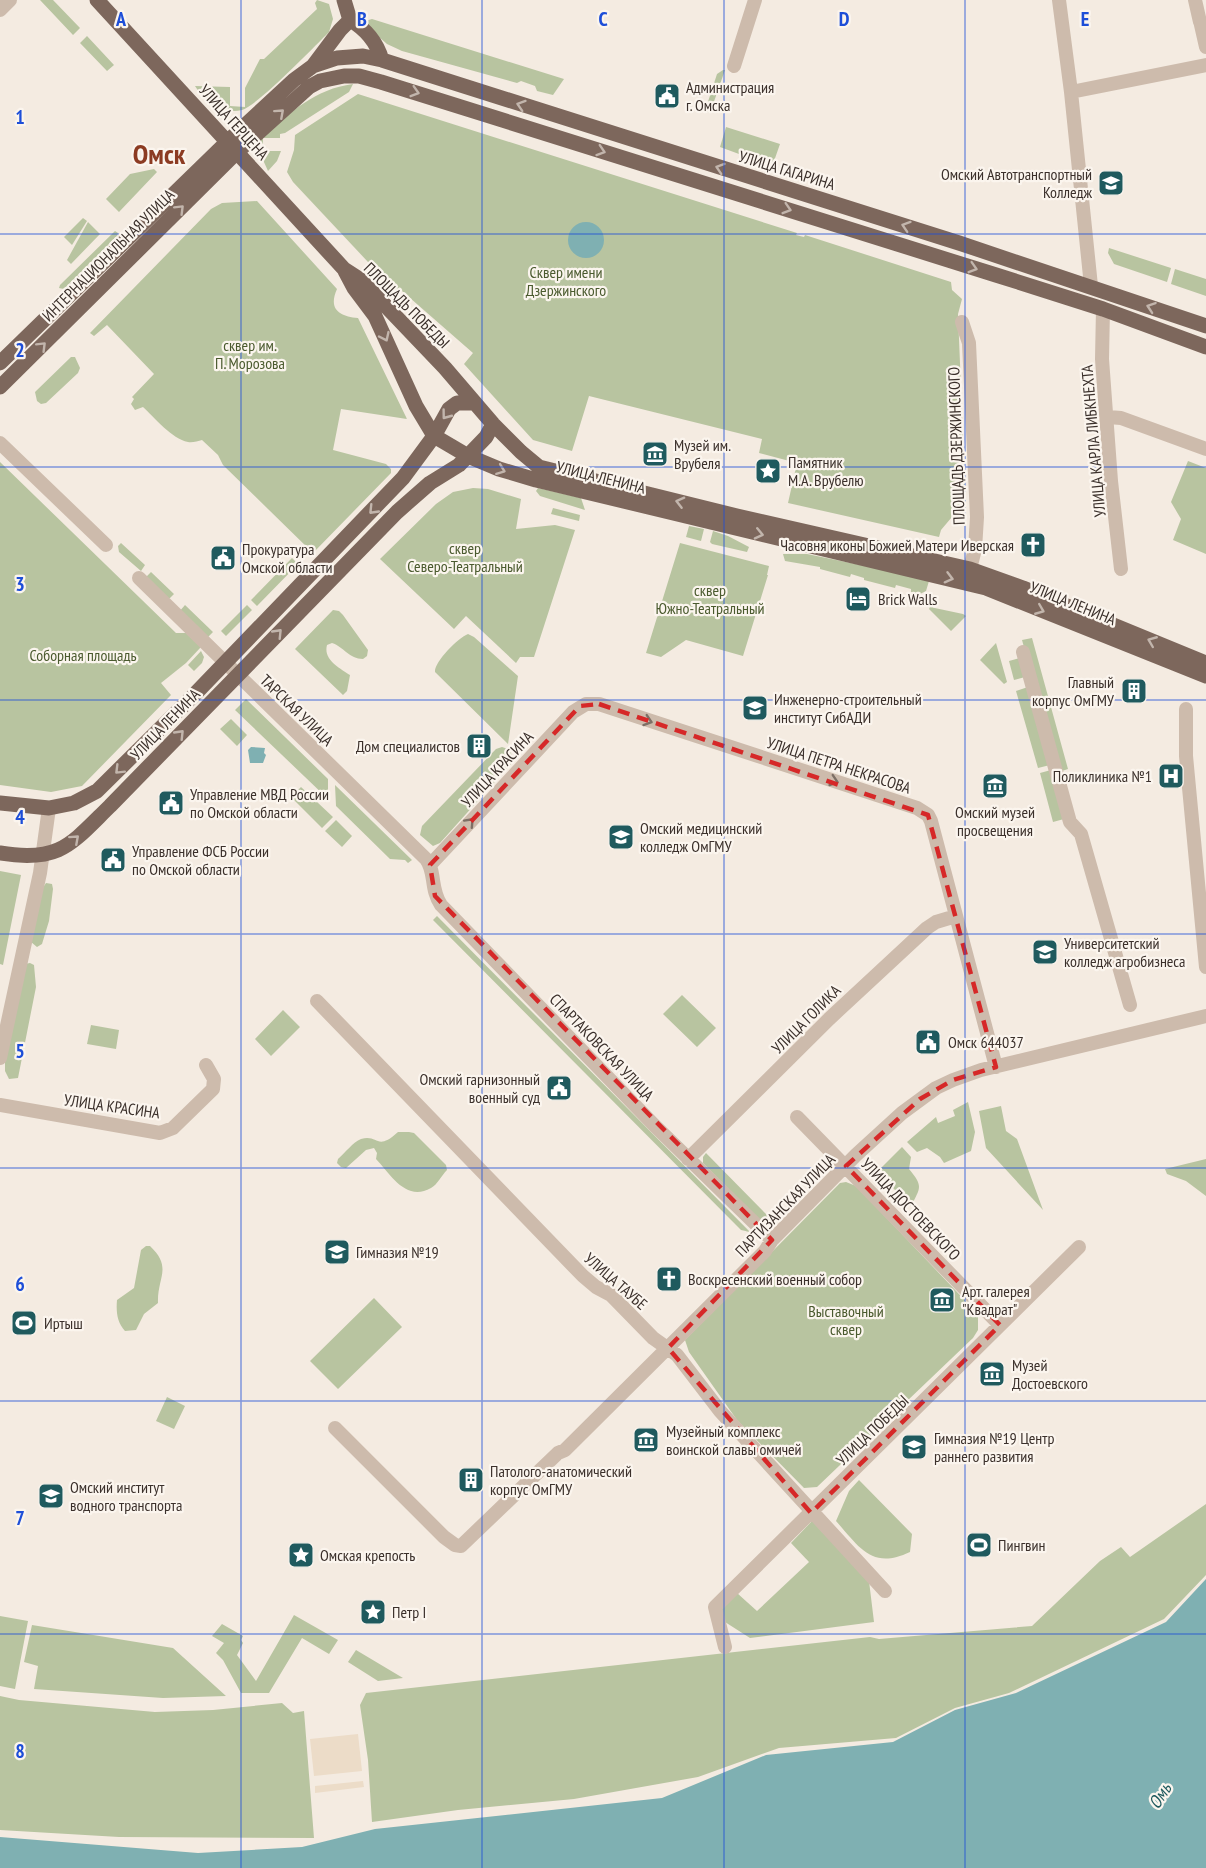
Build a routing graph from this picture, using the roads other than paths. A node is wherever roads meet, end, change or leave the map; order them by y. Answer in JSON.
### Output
{"nodes":[{"id":1,"x":10,"y":0,"type":"edge"},
{"id":2,"x":97,"y":0,"type":"edge"},
{"id":3,"x":344,"y":0,"type":"edge"},
{"id":4,"x":755,"y":0,"type":"edge"},
{"id":5,"x":1059,"y":0,"type":"edge"},
{"id":6,"x":1195,"y":0,"type":"edge"},
{"id":7,"x":0,"y":10,"type":"edge"},
{"id":8,"x":350,"y":20,"type":"junction"},
{"id":9,"x":1206,"y":47,"type":"edge"},
{"id":10,"x":355,"y":56,"type":"joint"},
{"id":11,"x":382,"y":60,"type":"junction"},
{"id":12,"x":313,"y":66,"type":"junction"},
{"id":13,"x":734,"y":66,"type":"dead end"},
{"id":14,"x":1205,"y":69,"type":"edge"},
{"id":15,"x":1071,"y":92,"type":"junction"},
{"id":16,"x":577,"y":123,"type":"junction"},
{"id":17,"x":571,"y":141,"type":"junction"},
{"id":18,"x":233,"y":147,"type":"junction"},
{"id":19,"x":344,"y":269,"type":"junction"},
{"id":20,"x":1091,"y":286,"type":"junction"},
{"id":21,"x":1103,"y":309,"type":"junction"},
{"id":22,"x":962,"y":322,"type":"dead end"},
{"id":23,"x":1206,"y":326,"type":"edge"},
{"id":24,"x":1206,"y":347,"type":"edge"},
{"id":25,"x":0,"y":363,"type":"edge"},
{"id":26,"x":0,"y":387,"type":"edge"},
{"id":27,"x":470,"y":403,"type":"junction"},
{"id":28,"x":1108,"y":417,"type":"junction"},
{"id":29,"x":493,"y":424,"type":"junction"},
{"id":30,"x":434,"y":436,"type":"junction"},
{"id":31,"x":0,"y":444,"type":"edge"},
{"id":32,"x":1206,"y":449,"type":"edge"},
{"id":33,"x":468,"y":456,"type":"junction"},
{"id":34,"x":539,"y":467,"type":"joint"},
{"id":35,"x":106,"y":545,"type":"dead end"},
{"id":36,"x":320,"y":566,"type":"junction"},
{"id":37,"x":970,"y":569,"type":"junction"},
{"id":38,"x":1121,"y":569,"type":"dead end"},
{"id":39,"x":332,"y":577,"type":"junction"},
{"id":40,"x":139,"y":578,"type":"dead end"},
{"id":41,"x":1023,"y":652,"type":"dead end"},
{"id":42,"x":225,"y":663,"type":"junction"},
{"id":43,"x":1206,"y":663,"type":"edge"},
{"id":44,"x":238,"y":675,"type":"junction"},
{"id":45,"x":1206,"y":676,"type":"edge"},
{"id":46,"x":593,"y":704,"type":"joint"},
{"id":47,"x":1186,"y":709,"type":"dead end"},
{"id":48,"x":0,"y":803,"type":"edge"},
{"id":49,"x":48,"y":808,"type":"junction"},
{"id":50,"x":0,"y":853,"type":"edge"},
{"id":51,"x":41,"y":855,"type":"junction"},
{"id":52,"x":430,"y":865,"type":"junction"},
{"id":53,"x":956,"y":916,"type":"junction"},
{"id":54,"x":1206,"y":967,"type":"edge"},
{"id":55,"x":317,"y":1001,"type":"dead end"},
{"id":56,"x":1130,"y":1005,"type":"dead end"},
{"id":57,"x":1206,"y":1016,"type":"edge"},
{"id":58,"x":0,"y":1058,"type":"edge"},
{"id":59,"x":207,"y":1065,"type":"dead end"},
{"id":60,"x":996,"y":1067,"type":"junction"},
{"id":61,"x":0,"y":1105,"type":"edge"},
{"id":62,"x":797,"y":1118,"type":"dead end"},
{"id":63,"x":688,"y":1159,"type":"junction"},
{"id":64,"x":846,"y":1166,"type":"junction"},
{"id":65,"x":772,"y":1240,"type":"junction"},
{"id":66,"x":1079,"y":1246,"type":"dead end"},
{"id":67,"x":1000,"y":1325,"type":"junction"},
{"id":68,"x":668,"y":1348,"type":"junction"},
{"id":69,"x":335,"y":1428,"type":"dead end"},
{"id":70,"x":811,"y":1512,"type":"junction"},
{"id":71,"x":885,"y":1591,"type":"dead end"},
{"id":72,"x":725,"y":1647,"type":"dead end"}],
"edges":[{"from":1,"to":7,"type":"street"},
{"from":2,"to":18,"type":"main road","name":"УЛИЦА ГЕРЦЕНА"},
{"from":3,"to":8,"type":"main road"},
{"from":4,"to":13,"type":"street"},
{"from":5,"to":15,"type":"street"},
{"from":6,"to":9,"type":"street"},
{"from":8,"to":11,"type":"main road"},
{"from":8,"to":12,"type":"main road"},
{"from":10,"to":11,"type":"main road","name":"УЛИЦА ГАГАРИНА"},
{"from":10,"to":12,"type":"main road","name":"ИНТЕРНАЦИОНАЛЬНАЯ УЛИЦА"},
{"from":16,"to":11,"type":"main road","name":"УЛИЦА ГАГАРИНА","one_way":true},
{"from":12,"to":18,"type":"main road","name":"ИНТЕРНАЦИОНАЛЬНАЯ УЛИЦА"},
{"from":14,"to":15,"type":"street"},
{"from":15,"to":20,"type":"street"},
{"from":16,"to":17,"type":"main road"},
{"from":20,"to":16,"type":"main road","name":"УЛИЦА ГАГАРИНА","one_way":true},
{"from":18,"to":17,"type":"main road","name":"ИНТЕРНАЦИОНАЛЬНАЯ УЛИЦА","one_way":true},
{"from":17,"to":21,"type":"main road","one_way":true},
{"from":18,"to":19,"type":"main road","name":"УЛИЦА ГЕРЦЕНА"},
{"from":18,"to":25,"type":"main road","name":"ИНТЕРНАЦИОНАЛЬНАЯ УЛИЦА"},
{"from":26,"to":18,"type":"main road","name":"ИНТЕРНАЦИОНАЛЬНАЯ УЛИЦА","one_way":true},
{"from":19,"to":27,"type":"main road","name":"ПЛОЩАДЬ ПОБЕДЫ"},
{"from":19,"to":30,"type":"main road","name":"ПЛОЩАДЬ ПОБЕДЫ","one_way":true},
{"from":23,"to":20,"type":"main road","name":"УЛИЦА ГАГАРИНА","one_way":true},
{"from":21,"to":24,"type":"main road"},
{"from":21,"to":28,"type":"street","name":"УЛИЦА КАРЛА ЛИБКНЕХТА"},
{"from":22,"to":37,"type":"street","name":"ПЛОЩАДЬ ДЗЕРЖИНСКОГО"},
{"from":27,"to":29,"type":"main road","name":"ПЛОЩАДЬ ПОБЕДЫ"},
{"from":27,"to":30,"type":"main road","one_way":true},
{"from":28,"to":32,"type":"street"},
{"from":28,"to":38,"type":"street","name":"УЛИЦА КАРЛА ЛИБКНЕХТА"},
{"from":29,"to":33,"type":"main road"},
{"from":29,"to":34,"type":"main road","name":"ПЛОЩАДЬ ПОБЕДЫ"},
{"from":30,"to":33,"type":"main road","name":"ПЛОЩАДЬ ПОБЕДЫ"},
{"from":30,"to":36,"type":"main road","name":"УЛИЦА ЛЕНИНА","one_way":true},
{"from":31,"to":35,"type":"street"},
{"from":33,"to":39,"type":"main road","name":"УЛИЦА ЛЕНИНА"},
{"from":33,"to":45,"type":"main road","name":"УЛИЦА ЛЕНИНА","one_way":true},
{"from":37,"to":34,"type":"main road","name":"УЛИЦА ЛЕНИНА","one_way":true},
{"from":36,"to":39,"type":"main road"},
{"from":36,"to":42,"type":"main road","name":"УЛИЦА ЛЕНИНА"},
{"from":43,"to":37,"type":"main road","name":"УЛИЦА ЛЕНИНА","one_way":true},
{"from":44,"to":39,"type":"main road","name":"УЛИЦА ЛЕНИНА","one_way":true},
{"from":40,"to":42,"type":"street","name":"ТАРСКАЯ УЛИЦА"},
{"from":41,"to":56,"type":"street"},
{"from":42,"to":44,"type":"street","name":"ТАРСКАЯ УЛИЦА"},
{"from":42,"to":49,"type":"main road","name":"УЛИЦА ЛЕНИНА","one_way":true},
{"from":51,"to":44,"type":"main road","name":"УЛИЦА ЛЕНИНА","one_way":true},
{"from":44,"to":52,"type":"street","name":"ТАРСКАЯ УЛИЦА"},
{"from":52,"to":46,"type":"street","name":"УЛИЦА КРАСИНА","one_way":true},
{"from":46,"to":53,"type":"street","name":"УЛИЦА ПЕТРА НЕКРАСОВА","one_way":true},
{"from":47,"to":54,"type":"street"},
{"from":48,"to":49,"type":"main road","name":"УЛИЦА ЛЕНИНА"},
{"from":49,"to":51,"type":"street"},
{"from":50,"to":51,"type":"main road","name":"УЛИЦА ЛЕНИНА"},
{"from":51,"to":58,"type":"street"},
{"from":52,"to":63,"type":"street","name":"СПАРТАКОВСКАЯ УЛИЦА"},
{"from":53,"to":60,"type":"street","name":"УЛИЦА ПЕТРА НЕКРАСОВА"},
{"from":53,"to":63,"type":"street","name":"УЛИЦА ГОЛИКА"},
{"from":55,"to":68,"type":"street","name":"УЛИЦА ТАУБЕ"},
{"from":57,"to":60,"type":"street","name":"ПАРТИЗАНСКАЯ УЛИЦА"},
{"from":59,"to":61,"type":"street","name":"УЛИЦА КРАСИНА"},
{"from":60,"to":64,"type":"street","name":"ПАРТИЗАНСКАЯ УЛИЦА"},
{"from":62,"to":64,"type":"street","name":"УЛИЦА ДОСТОЕВСКОГО"},
{"from":63,"to":65,"type":"street","name":"СПАРТАКОВСКАЯ УЛИЦА"},
{"from":64,"to":65,"type":"street","name":"ПАРТИЗАНСКАЯ УЛИЦА"},
{"from":64,"to":67,"type":"street","name":"УЛИЦА ДОСТОЕВСКОГО"},
{"from":65,"to":68,"type":"street","name":"ПАРТИЗАНСКАЯ УЛИЦА"},
{"from":66,"to":67,"type":"street","name":"УЛИЦА ПОБЕДЫ"},
{"from":67,"to":70,"type":"street","name":"УЛИЦА ПОБЕДЫ"},
{"from":68,"to":69,"type":"street","name":"ПАРТИЗАНСКАЯ УЛИЦА"},
{"from":68,"to":70,"type":"street","name":"УЛИЦА ТАУБЕ"},
{"from":70,"to":71,"type":"street","name":"УЛИЦА ТАУБЕ"},
{"from":70,"to":72,"type":"street","name":"УЛИЦА ПОБЕДЫ"}]}
